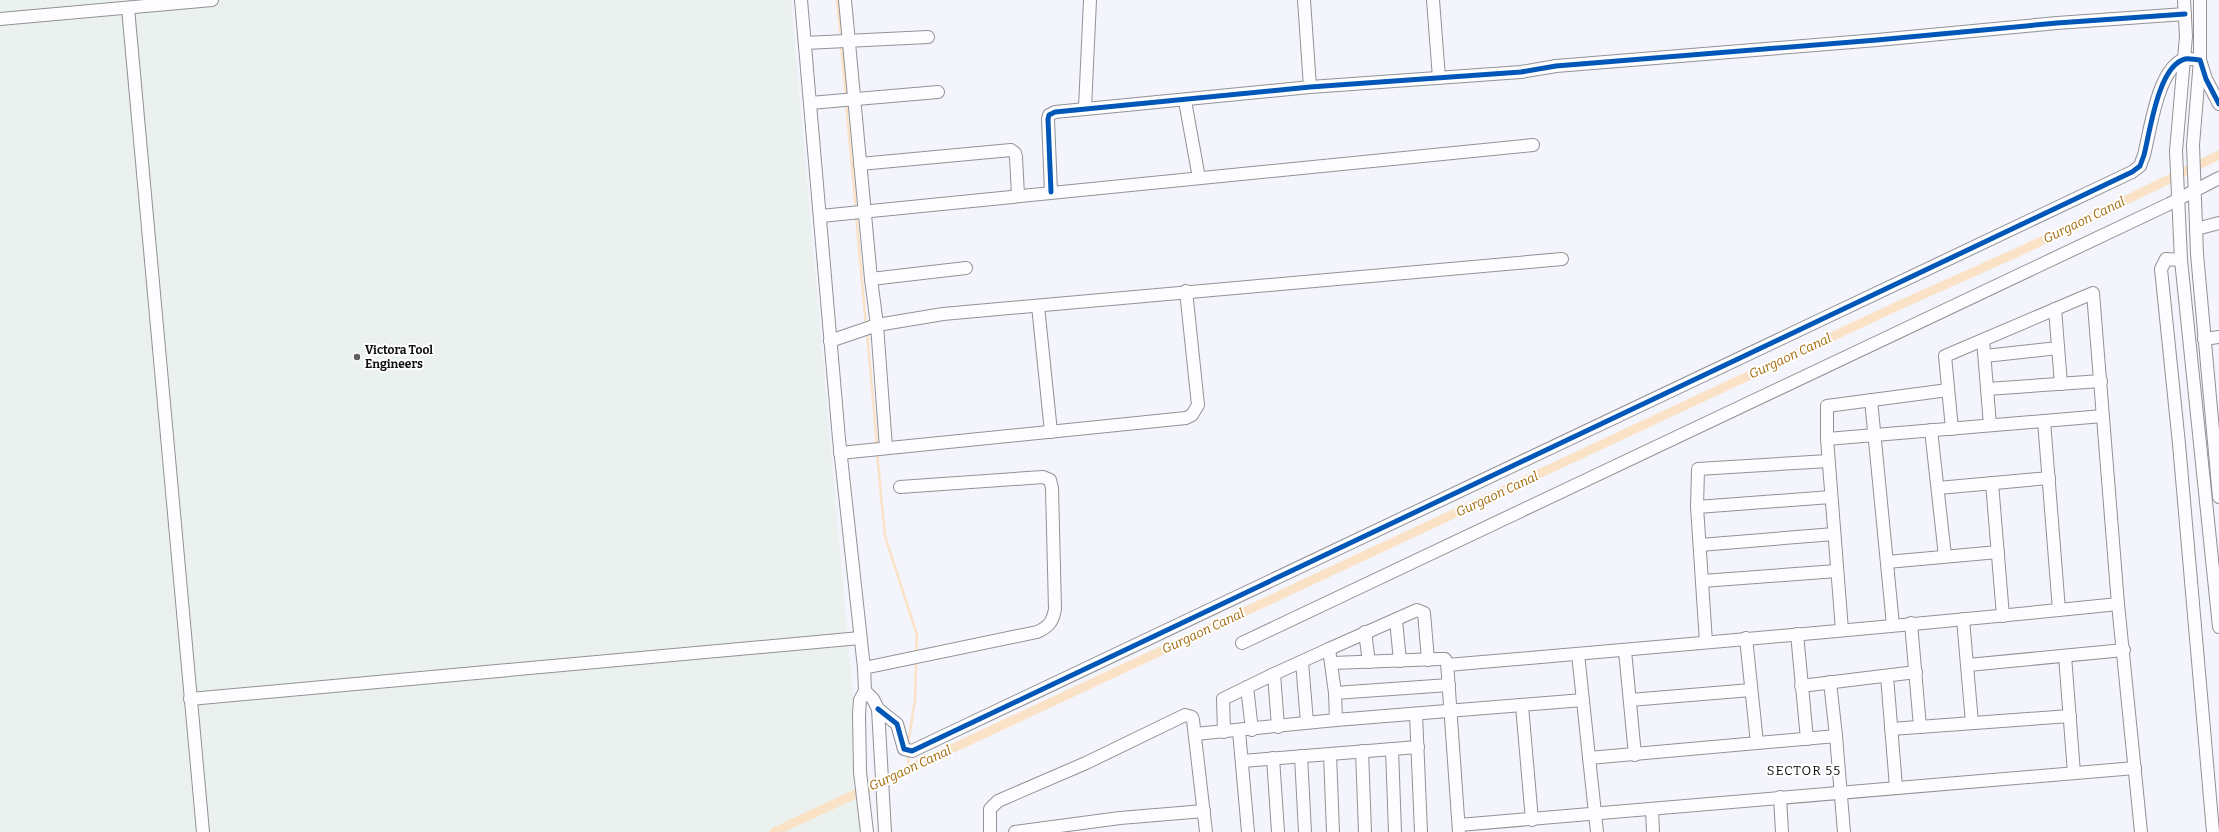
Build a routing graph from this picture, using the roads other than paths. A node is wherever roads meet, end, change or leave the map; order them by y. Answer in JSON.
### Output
{"nodes":[{"id":1,"x":212,"y":0,"type":"edge"},
{"id":2,"x":801,"y":0,"type":"edge"},
{"id":3,"x":845,"y":0,"type":"edge"},
{"id":4,"x":1090,"y":0,"type":"edge"},
{"id":5,"x":1304,"y":0,"type":"edge"},
{"id":6,"x":1433,"y":0,"type":"edge"},
{"id":7,"x":2184,"y":0,"type":"edge"},
{"id":8,"x":2200,"y":0,"type":"edge"},
{"id":9,"x":128,"y":8,"type":"junction"},
{"id":10,"x":2185,"y":14,"type":"junction"},
{"id":11,"x":0,"y":19,"type":"edge"},
{"id":12,"x":928,"y":38,"type":"dead end"},
{"id":13,"x":843,"y":41,"type":"junction"},
{"id":14,"x":805,"y":42,"type":"junction"},
{"id":15,"x":2184,"y":59,"type":"junction"},
{"id":16,"x":2200,"y":60,"type":"junction"},
{"id":17,"x":1438,"y":78,"type":"junction"},
{"id":18,"x":1310,"y":87,"type":"junction"},
{"id":19,"x":938,"y":92,"type":"dead end"},
{"id":20,"x":849,"y":100,"type":"junction"},
{"id":21,"x":1185,"y":101,"type":"junction"},
{"id":22,"x":810,"y":103,"type":"junction"},
{"id":23,"x":2219,"y":104,"type":"edge"},
{"id":24,"x":1085,"y":108,"type":"junction"},
{"id":25,"x":1533,"y":145,"type":"dead end"},
{"id":26,"x":860,"y":164,"type":"junction"},
{"id":27,"x":1199,"y":178,"type":"junction"},
{"id":28,"x":2219,"y":178,"type":"edge"},
{"id":29,"x":2196,"y":184,"type":"junction"},
{"id":30,"x":1051,"y":192,"type":"junction"},
{"id":31,"x":2177,"y":194,"type":"junction"},
{"id":32,"x":1018,"y":195,"type":"junction"},
{"id":33,"x":858,"y":212,"type":"junction"},
{"id":34,"x":821,"y":216,"type":"junction"},
{"id":35,"x":2219,"y":222,"type":"edge"},
{"id":36,"x":2196,"y":230,"type":"junction"},
{"id":37,"x":1562,"y":259,"type":"dead end"},
{"id":38,"x":2181,"y":260,"type":"junction"},
{"id":39,"x":966,"y":268,"type":"dead end"},
{"id":40,"x":871,"y":279,"type":"junction"},
{"id":41,"x":1186,"y":291,"type":"junction"},
{"id":42,"x":1038,"y":306,"type":"junction"},
{"id":43,"x":2055,"y":309,"type":"junction"},
{"id":44,"x":869,"y":327,"type":"junction"},
{"id":45,"x":2219,"y":337,"type":"edge"},
{"id":46,"x":2204,"y":339,"type":"junction"},
{"id":47,"x":1982,"y":340,"type":"junction"},
{"id":48,"x":830,"y":341,"type":"junction"},
{"id":49,"x":2058,"y":348,"type":"junction"},
{"id":50,"x":1985,"y":356,"type":"junction"},
{"id":51,"x":2101,"y":381,"type":"junction"},
{"id":52,"x":2061,"y":384,"type":"junction"},
{"id":53,"x":1987,"y":389,"type":"junction"},
{"id":54,"x":1948,"y":390,"type":"junction"},
{"id":55,"x":1871,"y":400,"type":"junction"},
{"id":56,"x":2103,"y":416,"type":"junction"},
{"id":57,"x":2044,"y":421,"type":"junction"},
{"id":58,"x":1990,"y":426,"type":"junction"},
{"id":59,"x":1952,"y":429,"type":"junction"},
{"id":60,"x":1931,"y":430,"type":"junction"},
{"id":61,"x":1051,"y":432,"type":"junction"},
{"id":62,"x":2216,"y":433,"type":"edge"},
{"id":63,"x":1875,"y":435,"type":"junction"},
{"id":64,"x":1827,"y":439,"type":"junction"},
{"id":65,"x":879,"y":449,"type":"junction"},
{"id":66,"x":840,"y":453,"type":"junction"},
{"id":67,"x":1828,"y":461,"type":"junction"},
{"id":68,"x":2049,"y":478,"type":"junction"},
{"id":69,"x":1992,"y":483,"type":"junction"},
{"id":70,"x":900,"y":487,"type":"dead end"},
{"id":71,"x":1938,"y":488,"type":"junction"},
{"id":72,"x":1831,"y":497,"type":"junction"},
{"id":73,"x":2219,"y":497,"type":"edge"},
{"id":74,"x":1697,"y":507,"type":"junction"},
{"id":75,"x":1834,"y":534,"type":"junction"},
{"id":76,"x":1700,"y":545,"type":"junction"},
{"id":77,"x":1998,"y":552,"type":"junction"},
{"id":78,"x":1945,"y":556,"type":"junction"},
{"id":79,"x":1887,"y":562,"type":"junction"},
{"id":80,"x":1837,"y":571,"type":"junction"},
{"id":81,"x":1702,"y":581,"type":"junction"},
{"id":82,"x":2118,"y":604,"type":"junction"},
{"id":83,"x":2059,"y":610,"type":"junction"},
{"id":84,"x":2003,"y":616,"type":"junction"},
{"id":85,"x":1963,"y":618,"type":"junction"},
{"id":86,"x":1396,"y":620,"type":"junction"},
{"id":87,"x":1911,"y":623,"type":"junction"},
{"id":88,"x":1893,"y":625,"type":"junction"},
{"id":89,"x":2219,"y":627,"type":"edge"},
{"id":90,"x":1842,"y":630,"type":"junction"},
{"id":91,"x":1365,"y":632,"type":"junction"},
{"id":92,"x":1797,"y":634,"type":"junction"},
{"id":93,"x":860,"y":638,"type":"junction"},
{"id":94,"x":1746,"y":638,"type":"junction"},
{"id":95,"x":1706,"y":642,"type":"junction"},
{"id":96,"x":1242,"y":643,"type":"dead end"},
{"id":97,"x":1329,"y":648,"type":"junction"},
{"id":98,"x":2124,"y":650,"type":"junction"},
{"id":99,"x":1625,"y":651,"type":"junction"},
{"id":100,"x":1578,"y":654,"type":"junction"},
{"id":101,"x":2065,"y":656,"type":"junction"},
{"id":102,"x":1428,"y":660,"type":"junction"},
{"id":103,"x":1400,"y":661,"type":"junction"},
{"id":104,"x":1302,"y":662,"type":"junction"},
{"id":105,"x":1369,"y":662,"type":"junction"},
{"id":106,"x":1332,"y":663,"type":"junction"},
{"id":107,"x":1448,"y":665,"type":"junction"},
{"id":108,"x":1968,"y":665,"type":"junction"},
{"id":109,"x":864,"y":668,"type":"junction"},
{"id":110,"x":1916,"y":672,"type":"junction"},
{"id":111,"x":1274,"y":674,"type":"junction"},
{"id":112,"x":1886,"y":676,"type":"junction"},
{"id":113,"x":1830,"y":682,"type":"junction"},
{"id":114,"x":1449,"y":685,"type":"junction"},
{"id":115,"x":1801,"y":686,"type":"junction"},
{"id":116,"x":1247,"y":687,"type":"junction"},
{"id":117,"x":1751,"y":690,"type":"junction"},
{"id":118,"x":865,"y":691,"type":"junction"},
{"id":119,"x":1335,"y":692,"type":"junction"},
{"id":120,"x":190,"y":699,"type":"junction"},
{"id":121,"x":1583,"y":700,"type":"junction"},
{"id":122,"x":1630,"y":700,"type":"junction"},
{"id":123,"x":1522,"y":706,"type":"junction"},
{"id":124,"x":878,"y":709,"type":"junction"},
{"id":125,"x":1450,"y":712,"type":"junction"},
{"id":126,"x":1416,"y":714,"type":"junction"},
{"id":127,"x":2070,"y":716,"type":"junction"},
{"id":128,"x":1336,"y":720,"type":"junction"},
{"id":129,"x":1307,"y":722,"type":"junction"},
{"id":130,"x":1972,"y":723,"type":"junction"},
{"id":131,"x":1278,"y":727,"type":"junction"},
{"id":132,"x":1920,"y":727,"type":"junction"},
{"id":133,"x":1891,"y":729,"type":"junction"},
{"id":134,"x":1252,"y":730,"type":"junction"},
{"id":135,"x":1239,"y":731,"type":"junction"},
{"id":136,"x":1224,"y":732,"type":"junction"},
{"id":137,"x":1195,"y":734,"type":"junction"},
{"id":138,"x":1836,"y":736,"type":"junction"},
{"id":139,"x":1807,"y":739,"type":"junction"},
{"id":140,"x":1757,"y":743,"type":"junction"},
{"id":141,"x":1418,"y":747,"type":"junction"},
{"id":142,"x":1392,"y":749,"type":"junction"},
{"id":143,"x":1362,"y":751,"type":"junction"},
{"id":144,"x":1330,"y":754,"type":"junction"},
{"id":145,"x":1635,"y":755,"type":"junction"},
{"id":146,"x":1301,"y":756,"type":"junction"},
{"id":147,"x":1273,"y":758,"type":"junction"},
{"id":148,"x":1589,"y":758,"type":"junction"},
{"id":149,"x":1242,"y":761,"type":"junction"},
{"id":150,"x":2135,"y":768,"type":"junction"},
{"id":151,"x":2074,"y":773,"type":"junction"},
{"id":152,"x":1896,"y":787,"type":"junction"},
{"id":153,"x":1841,"y":792,"type":"junction"},
{"id":154,"x":1780,"y":797,"type":"junction"},
{"id":155,"x":1652,"y":809,"type":"junction"},
{"id":156,"x":1204,"y":810,"type":"junction"},
{"id":157,"x":1595,"y":815,"type":"junction"},
{"id":158,"x":1532,"y":820,"type":"junction"},
{"id":159,"x":1459,"y":829,"type":"edge"},
{"id":160,"x":1028,"y":831,"type":"edge"},
{"id":161,"x":203,"y":832,"type":"edge"},
{"id":162,"x":867,"y":832,"type":"edge"},
{"id":163,"x":885,"y":832,"type":"edge"},
{"id":164,"x":990,"y":832,"type":"edge"},
{"id":165,"x":1015,"y":832,"type":"edge"},
{"id":166,"x":1206,"y":832,"type":"edge"},
{"id":167,"x":1248,"y":832,"type":"edge"},
{"id":168,"x":1278,"y":832,"type":"edge"},
{"id":169,"x":1305,"y":832,"type":"edge"},
{"id":170,"x":1333,"y":832,"type":"edge"},
{"id":171,"x":1365,"y":832,"type":"edge"},
{"id":172,"x":1395,"y":832,"type":"edge"},
{"id":173,"x":1421,"y":832,"type":"edge"},
{"id":174,"x":1597,"y":832,"type":"edge"},
{"id":175,"x":1653,"y":832,"type":"edge"},
{"id":176,"x":1782,"y":832,"type":"edge"},
{"id":177,"x":1844,"y":832,"type":"edge"},
{"id":178,"x":2141,"y":832,"type":"edge"},
{"id":179,"x":2213,"y":832,"type":"edge"}],
"edges":[{"from":1,"to":9,"type":"street"},
{"from":2,"to":14,"type":"street"},
{"from":3,"to":13,"type":"street"},
{"from":4,"to":24,"type":"street"},
{"from":5,"to":18,"type":"street"},
{"from":6,"to":17,"type":"street"},
{"from":7,"to":10,"type":"street"},
{"from":8,"to":16,"type":"street"},
{"from":9,"to":11,"type":"street"},
{"from":9,"to":120,"type":"street"},
{"from":10,"to":15,"type":"street"},
{"from":10,"to":17,"type":"street"},
{"from":12,"to":13,"type":"street"},
{"from":13,"to":14,"type":"street"},
{"from":13,"to":20,"type":"street"},
{"from":14,"to":22,"type":"street"},
{"from":15,"to":16,"type":"street"},
{"from":15,"to":31,"type":"street"},
{"from":15,"to":124,"type":"street"},
{"from":16,"to":23,"type":"street"},
{"from":16,"to":29,"type":"street"},
{"from":17,"to":18,"type":"street"},
{"from":18,"to":21,"type":"street"},
{"from":19,"to":20,"type":"street"},
{"from":20,"to":22,"type":"street"},
{"from":20,"to":26,"type":"street"},
{"from":21,"to":24,"type":"street"},
{"from":21,"to":27,"type":"street"},
{"from":22,"to":34,"type":"street"},
{"from":24,"to":30,"type":"street"},
{"from":25,"to":27,"type":"street"},
{"from":26,"to":32,"type":"street"},
{"from":26,"to":33,"type":"street"},
{"from":27,"to":30,"type":"street"},
{"from":28,"to":29,"type":"street"},
{"from":29,"to":31,"type":"street"},
{"from":29,"to":36,"type":"street"},
{"from":30,"to":32,"type":"street"},
{"from":31,"to":38,"type":"street"},
{"from":31,"to":96,"type":"street"},
{"from":32,"to":33,"type":"street"},
{"from":33,"to":34,"type":"street"},
{"from":33,"to":40,"type":"street"},
{"from":34,"to":48,"type":"street"},
{"from":35,"to":36,"type":"street"},
{"from":36,"to":46,"type":"street"},
{"from":37,"to":41,"type":"street"},
{"from":38,"to":89,"type":"street"},
{"from":38,"to":179,"type":"street"},
{"from":39,"to":40,"type":"street"},
{"from":40,"to":44,"type":"street"},
{"from":41,"to":42,"type":"street"},
{"from":41,"to":61,"type":"street"},
{"from":42,"to":44,"type":"street"},
{"from":42,"to":61,"type":"street"},
{"from":43,"to":47,"type":"street"},
{"from":43,"to":49,"type":"street"},
{"from":43,"to":51,"type":"street"},
{"from":44,"to":48,"type":"street"},
{"from":44,"to":65,"type":"street"},
{"from":45,"to":46,"type":"street"},
{"from":46,"to":62,"type":"street"},
{"from":47,"to":50,"type":"street"},
{"from":47,"to":54,"type":"street"},
{"from":48,"to":66,"type":"street"},
{"from":49,"to":50,"type":"street"},
{"from":49,"to":52,"type":"street"},
{"from":50,"to":53,"type":"street"},
{"from":51,"to":52,"type":"street"},
{"from":51,"to":56,"type":"street"},
{"from":52,"to":53,"type":"street"},
{"from":53,"to":58,"type":"street"},
{"from":54,"to":55,"type":"street"},
{"from":54,"to":59,"type":"street"},
{"from":55,"to":63,"type":"street"},
{"from":55,"to":64,"type":"street"},
{"from":56,"to":57,"type":"street"},
{"from":56,"to":82,"type":"street"},
{"from":57,"to":58,"type":"street"},
{"from":57,"to":68,"type":"street"},
{"from":58,"to":59,"type":"street"},
{"from":59,"to":60,"type":"street"},
{"from":60,"to":63,"type":"street"},
{"from":60,"to":71,"type":"street"},
{"from":61,"to":65,"type":"street"},
{"from":62,"to":73,"type":"street"},
{"from":63,"to":64,"type":"street"},
{"from":63,"to":79,"type":"street"},
{"from":64,"to":67,"type":"street"},
{"from":65,"to":66,"type":"street"},
{"from":66,"to":93,"type":"street"},
{"from":67,"to":72,"type":"street"},
{"from":67,"to":74,"type":"street"},
{"from":68,"to":69,"type":"street"},
{"from":68,"to":83,"type":"street"},
{"from":69,"to":71,"type":"street"},
{"from":69,"to":77,"type":"street"},
{"from":70,"to":109,"type":"street"},
{"from":71,"to":78,"type":"street"},
{"from":72,"to":74,"type":"street"},
{"from":72,"to":75,"type":"street"},
{"from":74,"to":76,"type":"street"},
{"from":75,"to":76,"type":"street"},
{"from":75,"to":80,"type":"street"},
{"from":76,"to":81,"type":"street"},
{"from":77,"to":78,"type":"street"},
{"from":77,"to":84,"type":"street"},
{"from":78,"to":79,"type":"street"},
{"from":79,"to":88,"type":"street"},
{"from":80,"to":81,"type":"street"},
{"from":80,"to":90,"type":"street"},
{"from":81,"to":95,"type":"street"},
{"from":82,"to":83,"type":"street"},
{"from":82,"to":98,"type":"street"},
{"from":83,"to":84,"type":"street"},
{"from":84,"to":85,"type":"street"},
{"from":85,"to":87,"type":"street"},
{"from":85,"to":108,"type":"street"},
{"from":86,"to":91,"type":"street"},
{"from":86,"to":102,"type":"street"},
{"from":86,"to":103,"type":"street"},
{"from":87,"to":88,"type":"street"},
{"from":87,"to":110,"type":"street"},
{"from":88,"to":90,"type":"street"},
{"from":90,"to":92,"type":"street"},
{"from":91,"to":97,"type":"street"},
{"from":91,"to":105,"type":"street"},
{"from":92,"to":94,"type":"street"},
{"from":92,"to":115,"type":"street"},
{"from":93,"to":109,"type":"street"},
{"from":93,"to":120,"type":"street"},
{"from":94,"to":95,"type":"street"},
{"from":94,"to":117,"type":"street"},
{"from":95,"to":99,"type":"street"},
{"from":97,"to":104,"type":"street"},
{"from":97,"to":106,"type":"street"},
{"from":98,"to":101,"type":"street"},
{"from":98,"to":150,"type":"street"},
{"from":99,"to":100,"type":"street"},
{"from":99,"to":122,"type":"street"},
{"from":100,"to":107,"type":"street"},
{"from":100,"to":121,"type":"street"},
{"from":101,"to":108,"type":"street"},
{"from":101,"to":127,"type":"street"},
{"from":102,"to":103,"type":"street"},
{"from":102,"to":107,"type":"street"},
{"from":103,"to":105,"type":"street"},
{"from":104,"to":111,"type":"street"},
{"from":104,"to":129,"type":"street"},
{"from":105,"to":106,"type":"street"},
{"from":106,"to":119,"type":"street"},
{"from":107,"to":114,"type":"street"},
{"from":108,"to":130,"type":"street"},
{"from":109,"to":118,"type":"street"},
{"from":110,"to":112,"type":"street"},
{"from":110,"to":132,"type":"street"},
{"from":111,"to":116,"type":"street"},
{"from":111,"to":131,"type":"street"},
{"from":112,"to":113,"type":"street"},
{"from":112,"to":133,"type":"street"},
{"from":113,"to":115,"type":"street"},
{"from":113,"to":138,"type":"street"},
{"from":114,"to":119,"type":"street"},
{"from":114,"to":125,"type":"street"},
{"from":115,"to":139,"type":"street"},
{"from":116,"to":134,"type":"street"},
{"from":116,"to":136,"type":"street"},
{"from":117,"to":122,"type":"street"},
{"from":117,"to":140,"type":"street"},
{"from":118,"to":124,"type":"street"},
{"from":118,"to":162,"type":"street"},
{"from":119,"to":128,"type":"street"},
{"from":120,"to":161,"type":"street"},
{"from":121,"to":123,"type":"street"},
{"from":121,"to":148,"type":"street"},
{"from":122,"to":145,"type":"street"},
{"from":123,"to":125,"type":"street"},
{"from":123,"to":158,"type":"street"},
{"from":124,"to":163,"type":"street"},
{"from":125,"to":126,"type":"street"},
{"from":125,"to":159,"type":"street"},
{"from":126,"to":128,"type":"street"},
{"from":126,"to":141,"type":"street"},
{"from":127,"to":130,"type":"street"},
{"from":127,"to":151,"type":"street"},
{"from":128,"to":129,"type":"street"},
{"from":129,"to":131,"type":"street"},
{"from":130,"to":132,"type":"street"},
{"from":131,"to":134,"type":"street"},
{"from":132,"to":133,"type":"street"},
{"from":133,"to":152,"type":"street"},
{"from":134,"to":135,"type":"street"},
{"from":135,"to":136,"type":"street"},
{"from":135,"to":149,"type":"street"},
{"from":136,"to":137,"type":"street"},
{"from":137,"to":156,"type":"street"},
{"from":137,"to":164,"type":"street"},
{"from":138,"to":139,"type":"street"},
{"from":138,"to":153,"type":"street"},
{"from":139,"to":140,"type":"street"},
{"from":140,"to":145,"type":"street"},
{"from":141,"to":142,"type":"street"},
{"from":141,"to":173,"type":"street"},
{"from":142,"to":143,"type":"street"},
{"from":142,"to":172,"type":"street"},
{"from":143,"to":144,"type":"street"},
{"from":143,"to":171,"type":"street"},
{"from":144,"to":146,"type":"street"},
{"from":144,"to":170,"type":"street"},
{"from":145,"to":148,"type":"street"},
{"from":146,"to":147,"type":"street"},
{"from":146,"to":169,"type":"street"},
{"from":147,"to":149,"type":"street"},
{"from":147,"to":168,"type":"street"},
{"from":148,"to":157,"type":"street"},
{"from":149,"to":167,"type":"street"},
{"from":150,"to":151,"type":"street"},
{"from":150,"to":178,"type":"street"},
{"from":151,"to":152,"type":"street"},
{"from":152,"to":153,"type":"street"},
{"from":153,"to":154,"type":"street"},
{"from":153,"to":177,"type":"street"},
{"from":154,"to":155,"type":"street"},
{"from":154,"to":176,"type":"street"},
{"from":155,"to":157,"type":"street"},
{"from":155,"to":175,"type":"street"},
{"from":156,"to":160,"type":"street"},
{"from":156,"to":166,"type":"street"},
{"from":157,"to":158,"type":"street"},
{"from":157,"to":174,"type":"street"},
{"from":158,"to":159,"type":"street"},
{"from":160,"to":165,"type":"street"}]}
